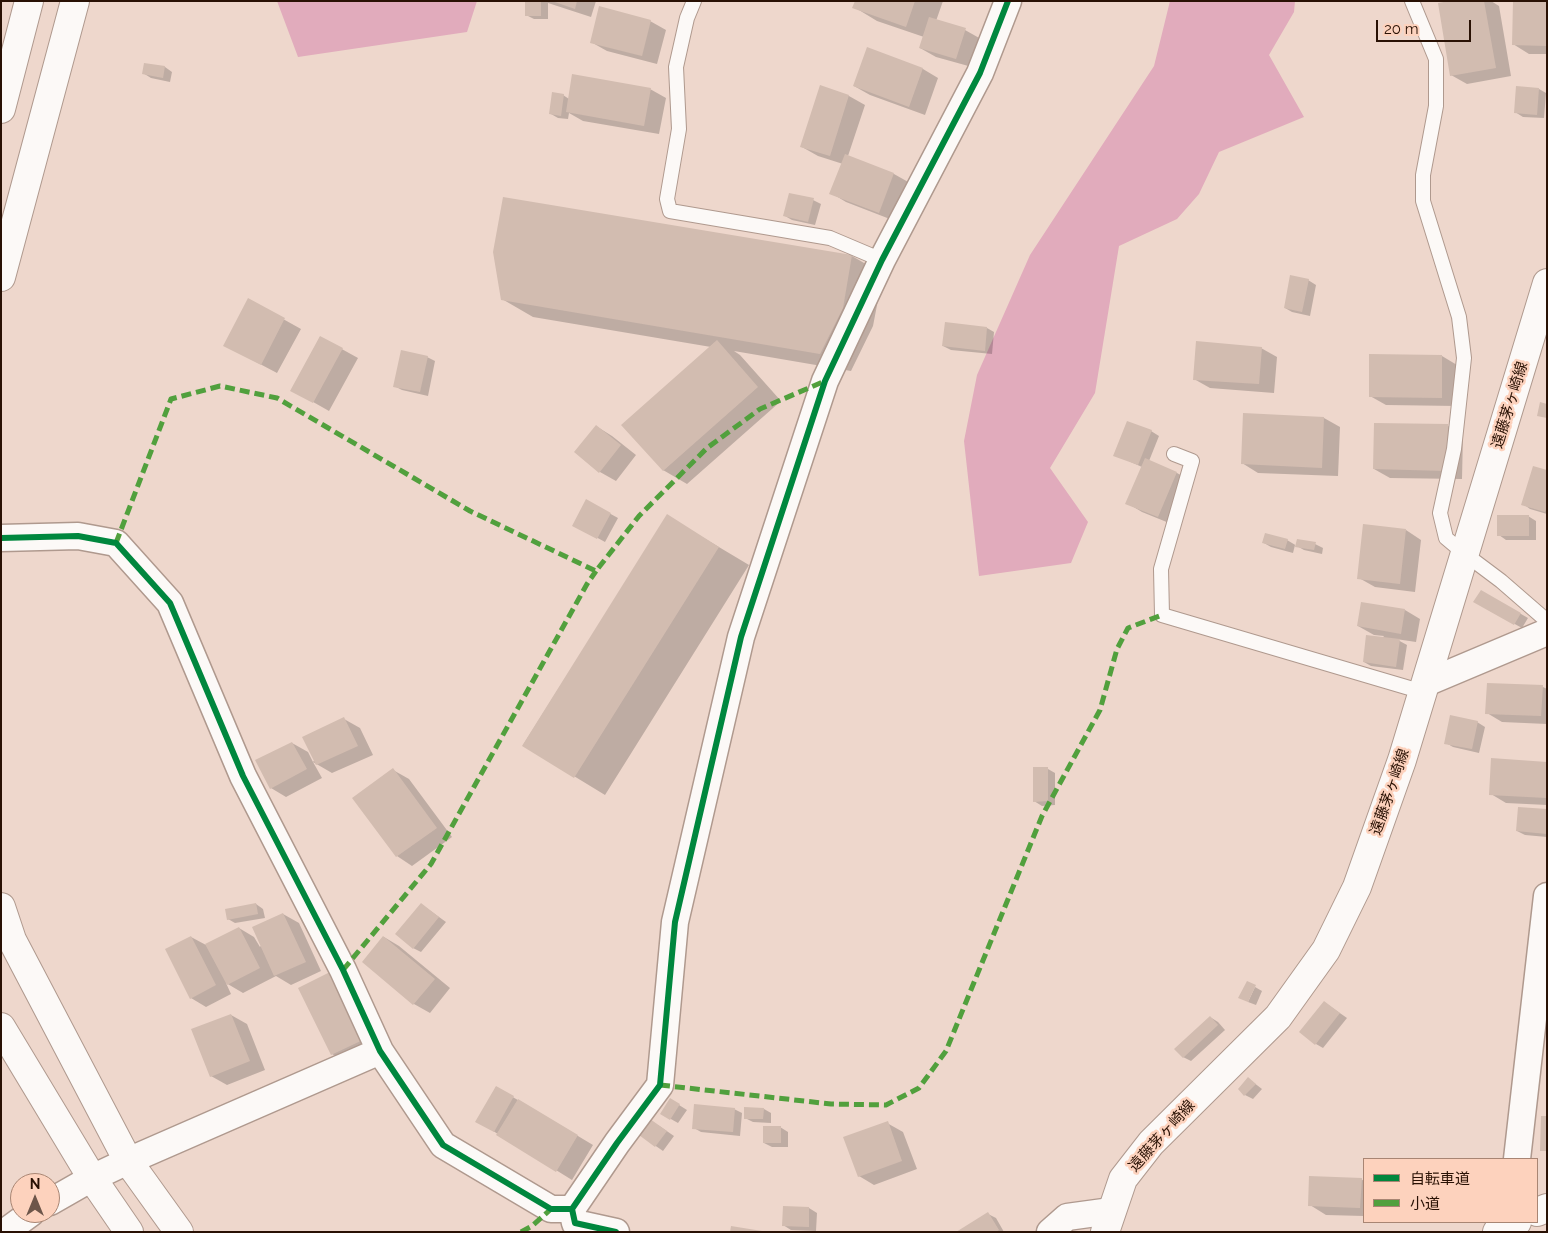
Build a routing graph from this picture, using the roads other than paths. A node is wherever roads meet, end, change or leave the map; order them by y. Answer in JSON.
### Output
{"nodes":[{"id":1,"x":30,"y":1,"type":"edge"},
{"id":2,"x":75,"y":1,"type":"edge"},
{"id":3,"x":694,"y":1,"type":"edge"},
{"id":4,"x":1008,"y":1,"type":"edge"},
{"id":5,"x":1412,"y":1,"type":"edge"},
{"id":6,"x":1,"y":109,"type":"edge"},
{"id":7,"x":882,"y":260,"type":"junction"},
{"id":8,"x":1,"y":277,"type":"edge"},
{"id":9,"x":1547,"y":282,"type":"edge"},
{"id":10,"x":1174,"y":454,"type":"dead end"},
{"id":11,"x":1,"y":538,"type":"edge"},
{"id":12,"x":1465,"y":554,"type":"junction"},
{"id":13,"x":1547,"y":621,"type":"edge"},
{"id":14,"x":1547,"y":632,"type":"edge"},
{"id":15,"x":1424,"y":688,"type":"junction"},
{"id":16,"x":1547,"y":896,"type":"edge"},
{"id":17,"x":1,"y":907,"type":"edge"},
{"id":18,"x":1,"y":1027,"type":"edge"},
{"id":19,"x":380,"y":1052,"type":"junction"},
{"id":20,"x":1517,"y":1158,"type":"edge"},
{"id":21,"x":128,"y":1161,"type":"junction"},
{"id":22,"x":92,"y":1178,"type":"junction"},
{"id":23,"x":60,"y":1196,"type":"edge"},
{"id":24,"x":572,"y":1209,"type":"junction"},
{"id":25,"x":1108,"y":1222,"type":"edge"},
{"id":26,"x":17,"y":1223,"type":"edge"},
{"id":27,"x":5,"y":1232,"type":"edge"},
{"id":28,"x":129,"y":1232,"type":"edge"},
{"id":29,"x":179,"y":1232,"type":"edge"},
{"id":30,"x":616,"y":1232,"type":"edge"},
{"id":31,"x":1050,"y":1232,"type":"edge"}],
"edges":[{"from":1,"to":6,"type":"street"},
{"from":2,"to":8,"type":"street"},
{"from":3,"to":7,"type":"lane"},
{"from":4,"to":7,"type":"street"},
{"from":5,"to":12,"type":"lane"},
{"from":7,"to":24,"type":"street"},
{"from":9,"to":12,"type":"street","name":"遠藤茅ヶ崎線"},
{"from":10,"to":15,"type":"lane"},
{"from":11,"to":19,"type":"street"},
{"from":12,"to":13,"type":"lane"},
{"from":12,"to":15,"type":"street","name":"遠藤茅ヶ崎線"},
{"from":14,"to":15,"type":"street"},
{"from":15,"to":25,"type":"street","name":"遠藤茅ヶ崎線"},
{"from":16,"to":20,"type":"street"},
{"from":17,"to":21,"type":"street"},
{"from":18,"to":22,"type":"street"},
{"from":19,"to":21,"type":"street"},
{"from":19,"to":24,"type":"street"},
{"from":21,"to":22,"type":"street"},
{"from":21,"to":29,"type":"street"},
{"from":22,"to":23,"type":"street"},
{"from":22,"to":28,"type":"street"},
{"from":24,"to":30,"type":"street"},
{"from":25,"to":31,"type":"street"},
{"from":26,"to":27,"type":"street"}]}
